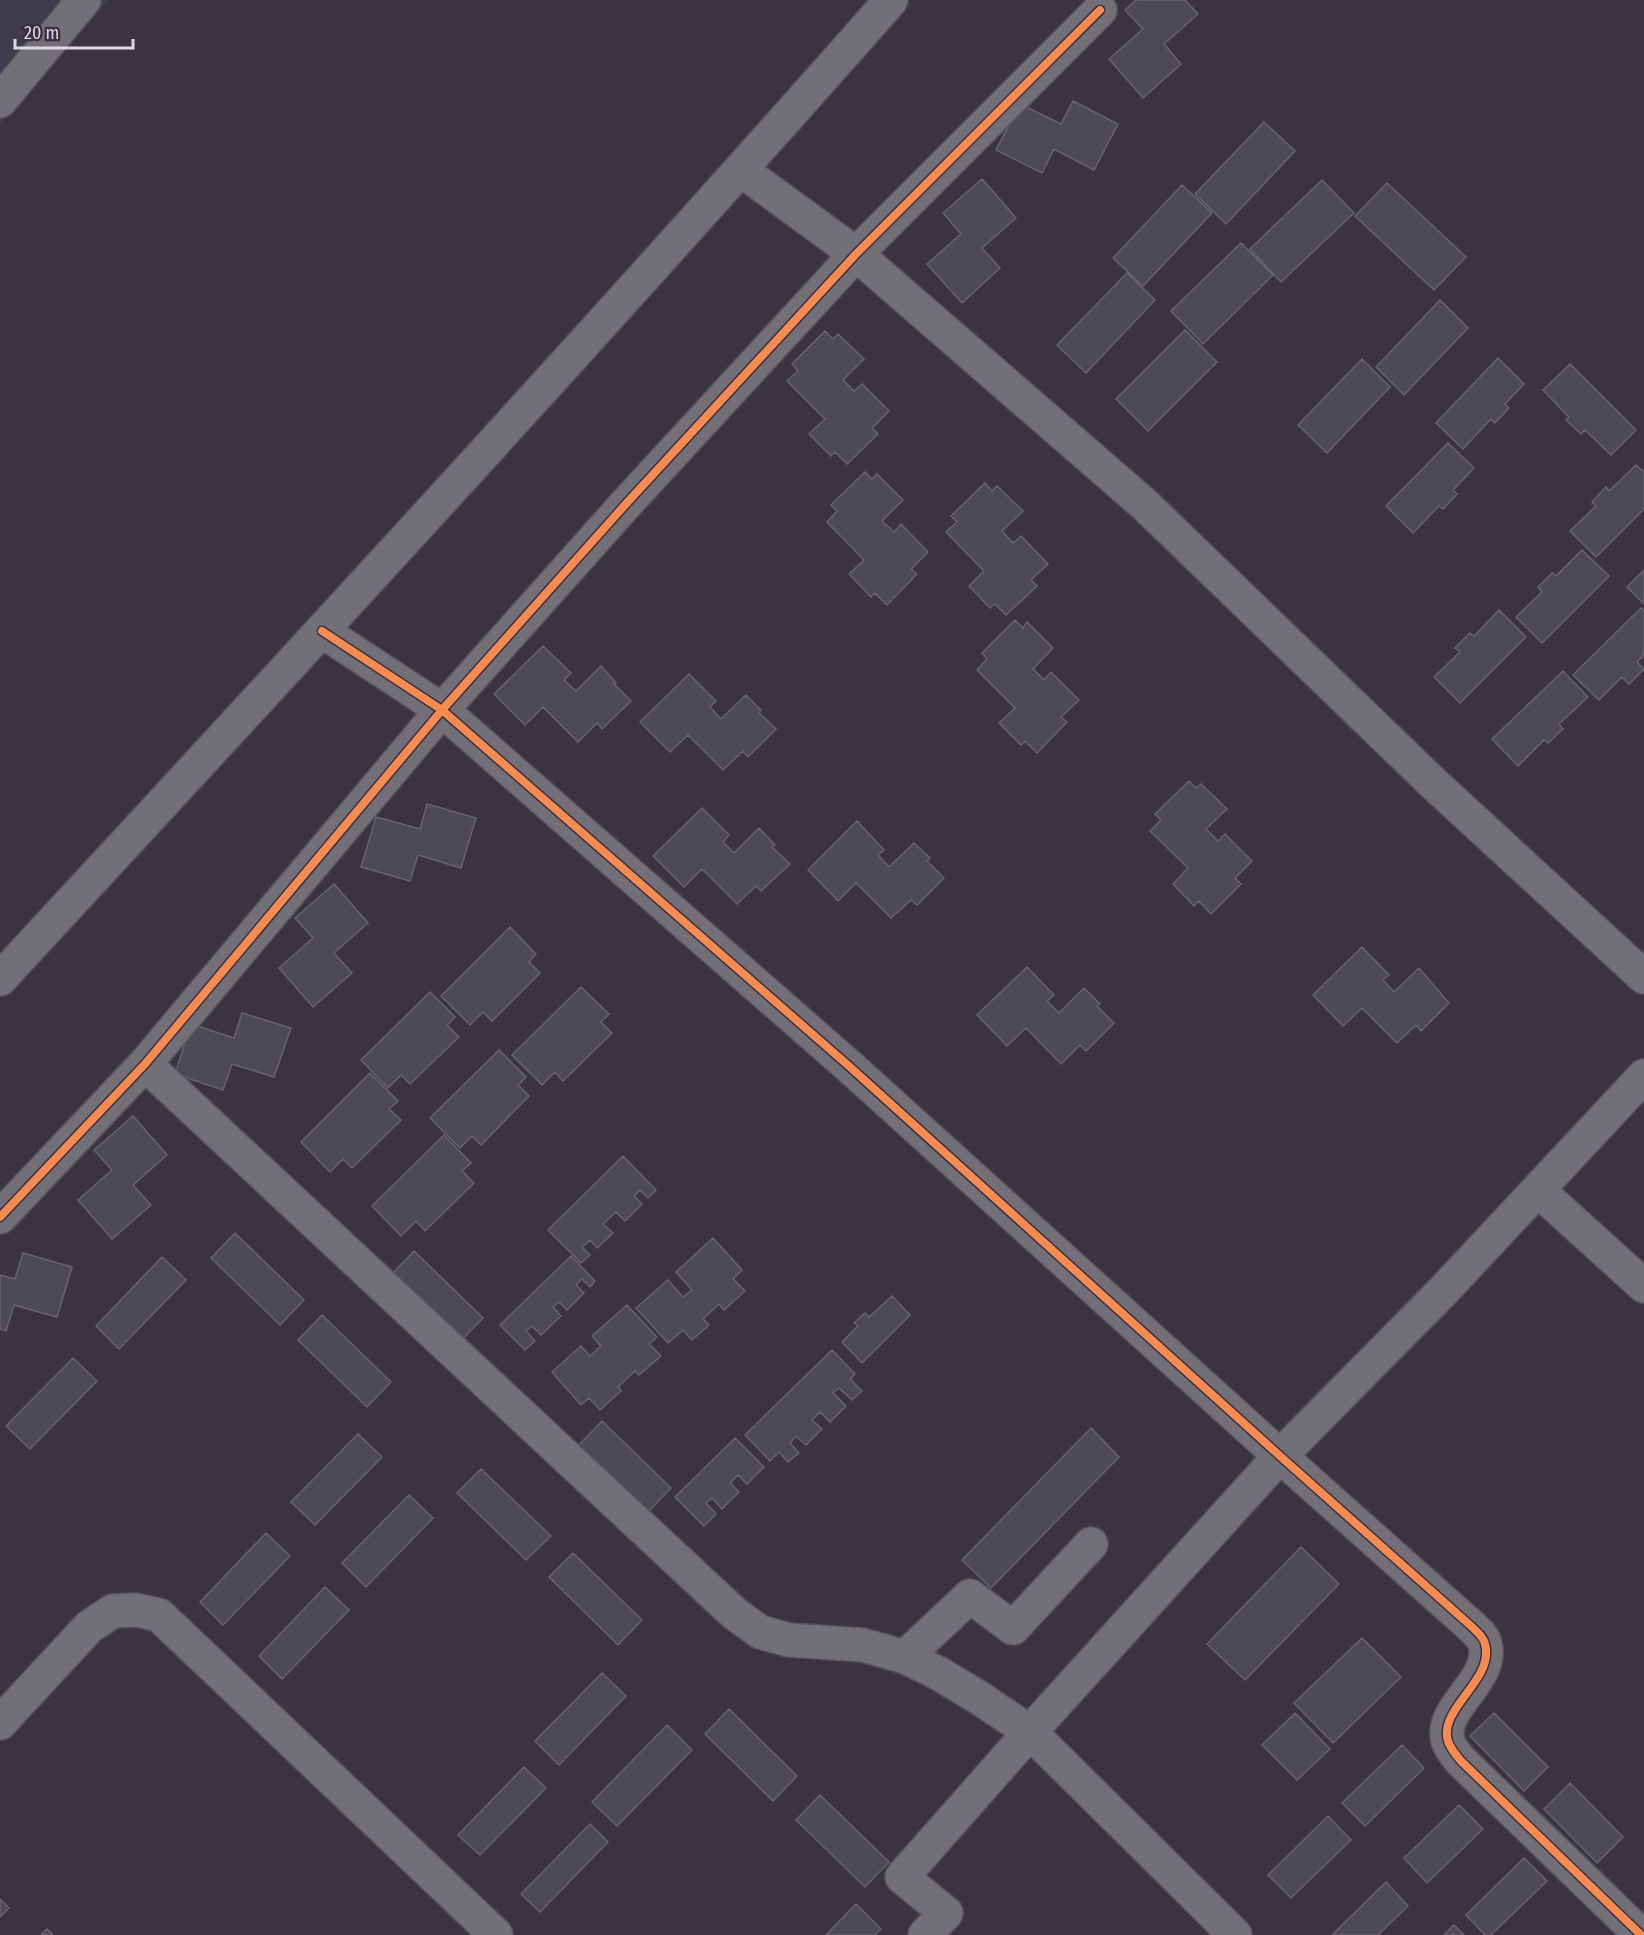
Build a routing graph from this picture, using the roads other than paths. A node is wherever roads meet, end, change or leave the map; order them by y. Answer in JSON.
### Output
{"nodes":[{"id":1,"x":84,"y":0,"type":"edge"},
{"id":2,"x":891,"y":0,"type":"edge"},
{"id":3,"x":1100,"y":10,"type":"dead end"},
{"id":4,"x":0,"y":101,"type":"edge"},
{"id":5,"x":741,"y":170,"type":"junction"},
{"id":6,"x":856,"y":254,"type":"junction"},
{"id":7,"x":322,"y":631,"type":"junction"},
{"id":8,"x":442,"y":710,"type":"junction"},
{"id":9,"x":1644,"y":977,"type":"edge"},
{"id":10,"x":0,"y":979,"type":"edge"},
{"id":11,"x":145,"y":1064,"type":"junction"},
{"id":12,"x":1644,"y":1076,"type":"edge"},
{"id":13,"x":1539,"y":1191,"type":"junction"},
{"id":14,"x":0,"y":1217,"type":"edge"},
{"id":15,"x":1644,"y":1286,"type":"edge"},
{"id":16,"x":1280,"y":1456,"type":"junction"},
{"id":17,"x":1091,"y":1544,"type":"dead end"},
{"id":18,"x":905,"y":1657,"type":"junction"},
{"id":19,"x":0,"y":1723,"type":"edge"},
{"id":20,"x":1030,"y":1731,"type":"junction"},
{"id":21,"x":496,"y":1935,"type":"edge"},
{"id":22,"x":925,"y":1935,"type":"edge"},
{"id":23,"x":1235,"y":1935,"type":"edge"},
{"id":24,"x":1641,"y":1935,"type":"edge"}],
"edges":[{"from":1,"to":4,"type":"street"},
{"from":2,"to":5,"type":"street"},
{"from":3,"to":6,"type":"street"},
{"from":5,"to":6,"type":"street"},
{"from":5,"to":7,"type":"street"},
{"from":6,"to":8,"type":"street"},
{"from":6,"to":9,"type":"street"},
{"from":7,"to":8,"type":"street"},
{"from":7,"to":10,"type":"street"},
{"from":8,"to":11,"type":"street"},
{"from":8,"to":16,"type":"street"},
{"from":11,"to":14,"type":"street"},
{"from":11,"to":18,"type":"street"},
{"from":12,"to":13,"type":"street"},
{"from":13,"to":15,"type":"street"},
{"from":13,"to":16,"type":"street"},
{"from":16,"to":20,"type":"street"},
{"from":16,"to":24,"type":"street"},
{"from":17,"to":18,"type":"street"},
{"from":18,"to":20,"type":"street"},
{"from":19,"to":21,"type":"street"},
{"from":20,"to":22,"type":"street"},
{"from":20,"to":23,"type":"street"}]}
